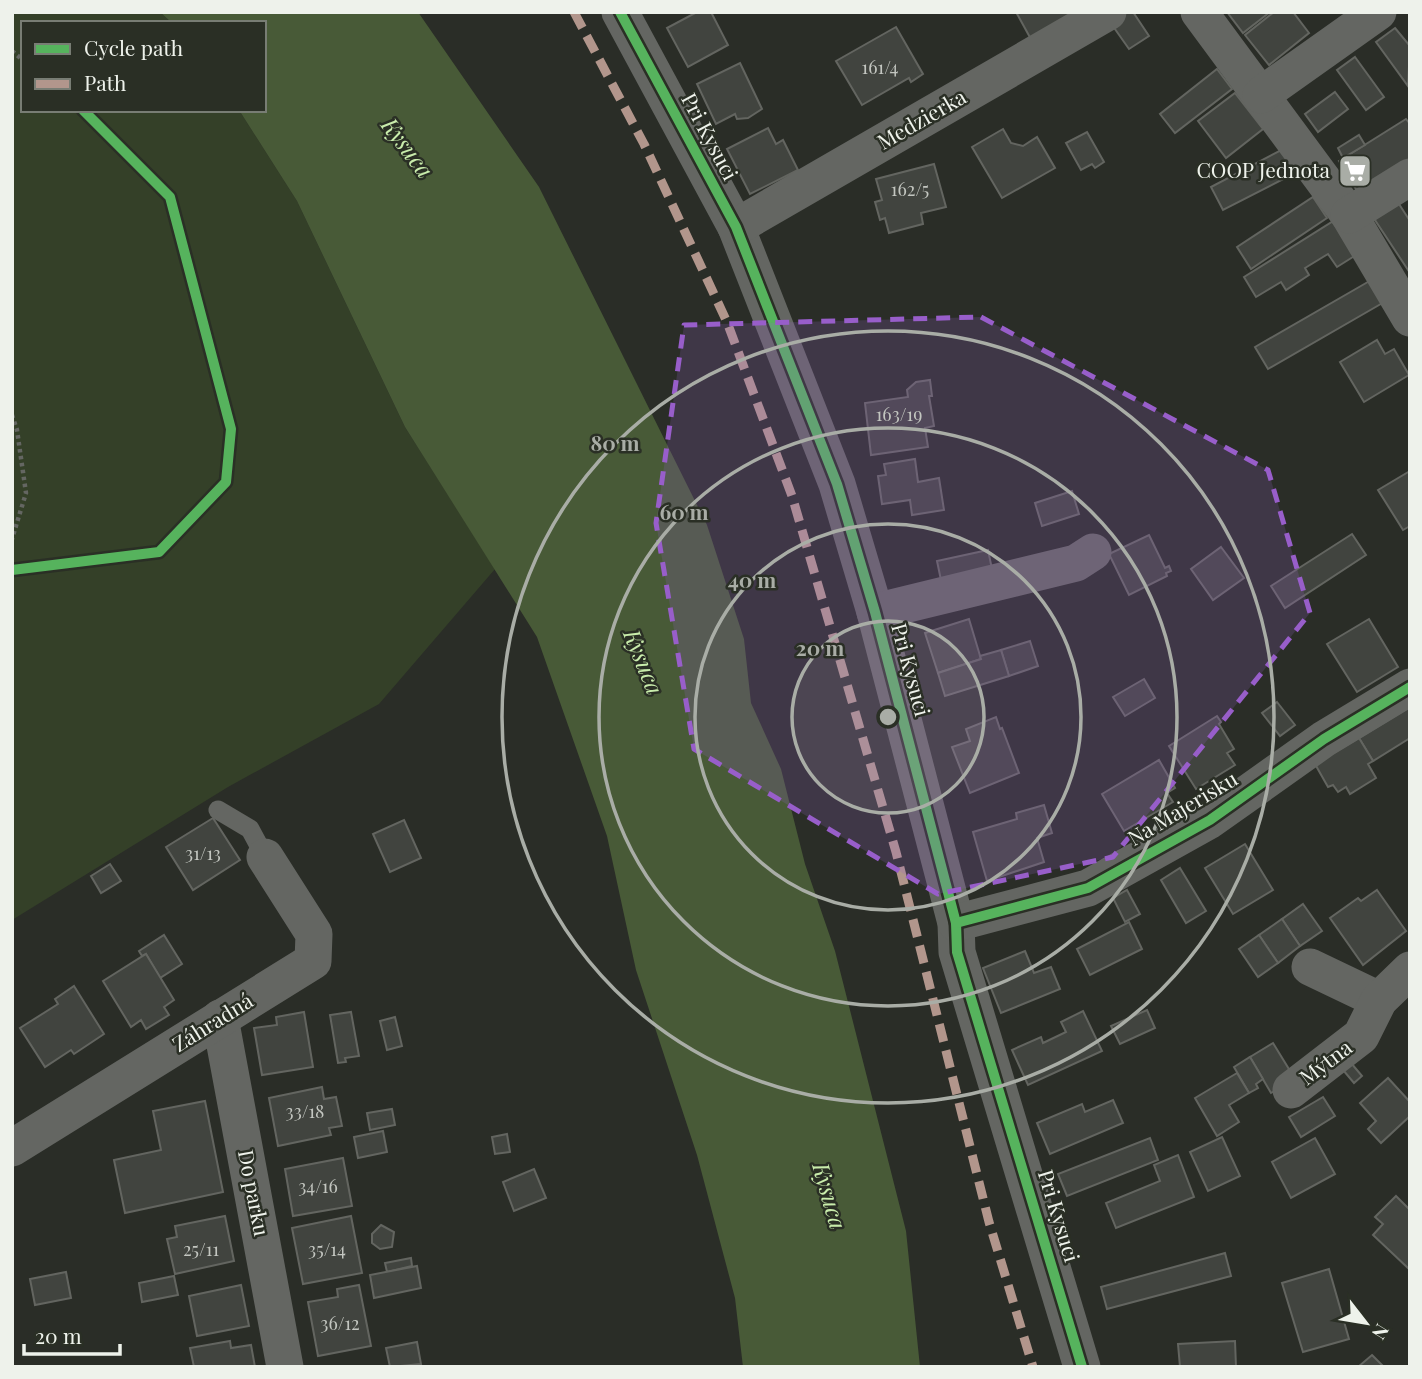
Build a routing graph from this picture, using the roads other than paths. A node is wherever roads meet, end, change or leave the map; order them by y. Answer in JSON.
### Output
{"nodes":[{"id":1,"x":620,"y":12,"type":"edge"},
{"id":2,"x":1108,"y":12,"type":"edge"},
{"id":3,"x":1199,"y":12,"type":"edge"},
{"id":4,"x":1378,"y":12,"type":"edge"},
{"id":5,"x":1261,"y":95,"type":"junction"},
{"id":6,"x":1410,"y":177,"type":"edge"},
{"id":7,"x":1349,"y":215,"type":"junction"},
{"id":8,"x":736,"y":227,"type":"junction"},
{"id":9,"x":1410,"y":317,"type":"edge"},
{"id":10,"x":1093,"y":552,"type":"dead end"},
{"id":11,"x":875,"y":612,"type":"junction"},
{"id":12,"x":1410,"y":687,"type":"edge"},
{"id":13,"x":218,"y":810,"type":"dead end"},
{"id":14,"x":265,"y":857,"type":"joint"},
{"id":15,"x":956,"y":923,"type":"junction"},
{"id":16,"x":1310,"y":967,"type":"dead end"},
{"id":17,"x":1410,"y":970,"type":"edge"},
{"id":18,"x":1379,"y":1000,"type":"junction"},
{"id":19,"x":220,"y":1018,"type":"junction"},
{"id":20,"x":1291,"y":1090,"type":"dead end"},
{"id":21,"x":12,"y":1148,"type":"edge"},
{"id":22,"x":285,"y":1367,"type":"edge"},
{"id":23,"x":1082,"y":1367,"type":"edge"}],
"edges":[{"from":1,"to":8,"type":"street","name":"Pri Kysuci"},
{"from":2,"to":8,"type":"street","name":"Medzierka"},
{"from":3,"to":5,"type":"street"},
{"from":4,"to":5,"type":"street"},
{"from":5,"to":7,"type":"street"},
{"from":6,"to":7,"type":"street"},
{"from":7,"to":9,"type":"street"},
{"from":8,"to":11,"type":"street","name":"Pri Kysuci"},
{"from":10,"to":11,"type":"street","name":"Pri Kysuci"},
{"from":11,"to":15,"type":"street","name":"Pri Kysuci"},
{"from":12,"to":15,"type":"street","name":"Na Majerisku"},
{"from":13,"to":14,"type":"lane"},
{"from":14,"to":19,"type":"street","name":"Záhradná"},
{"from":15,"to":23,"type":"street","name":"Pri Kysuci"},
{"from":16,"to":18,"type":"street"},
{"from":17,"to":18,"type":"street","name":"Mýtna"},
{"from":18,"to":20,"type":"street","name":"Mýtna"},
{"from":19,"to":21,"type":"street","name":"Záhradná"},
{"from":19,"to":22,"type":"street","name":"Do parku"}]}
